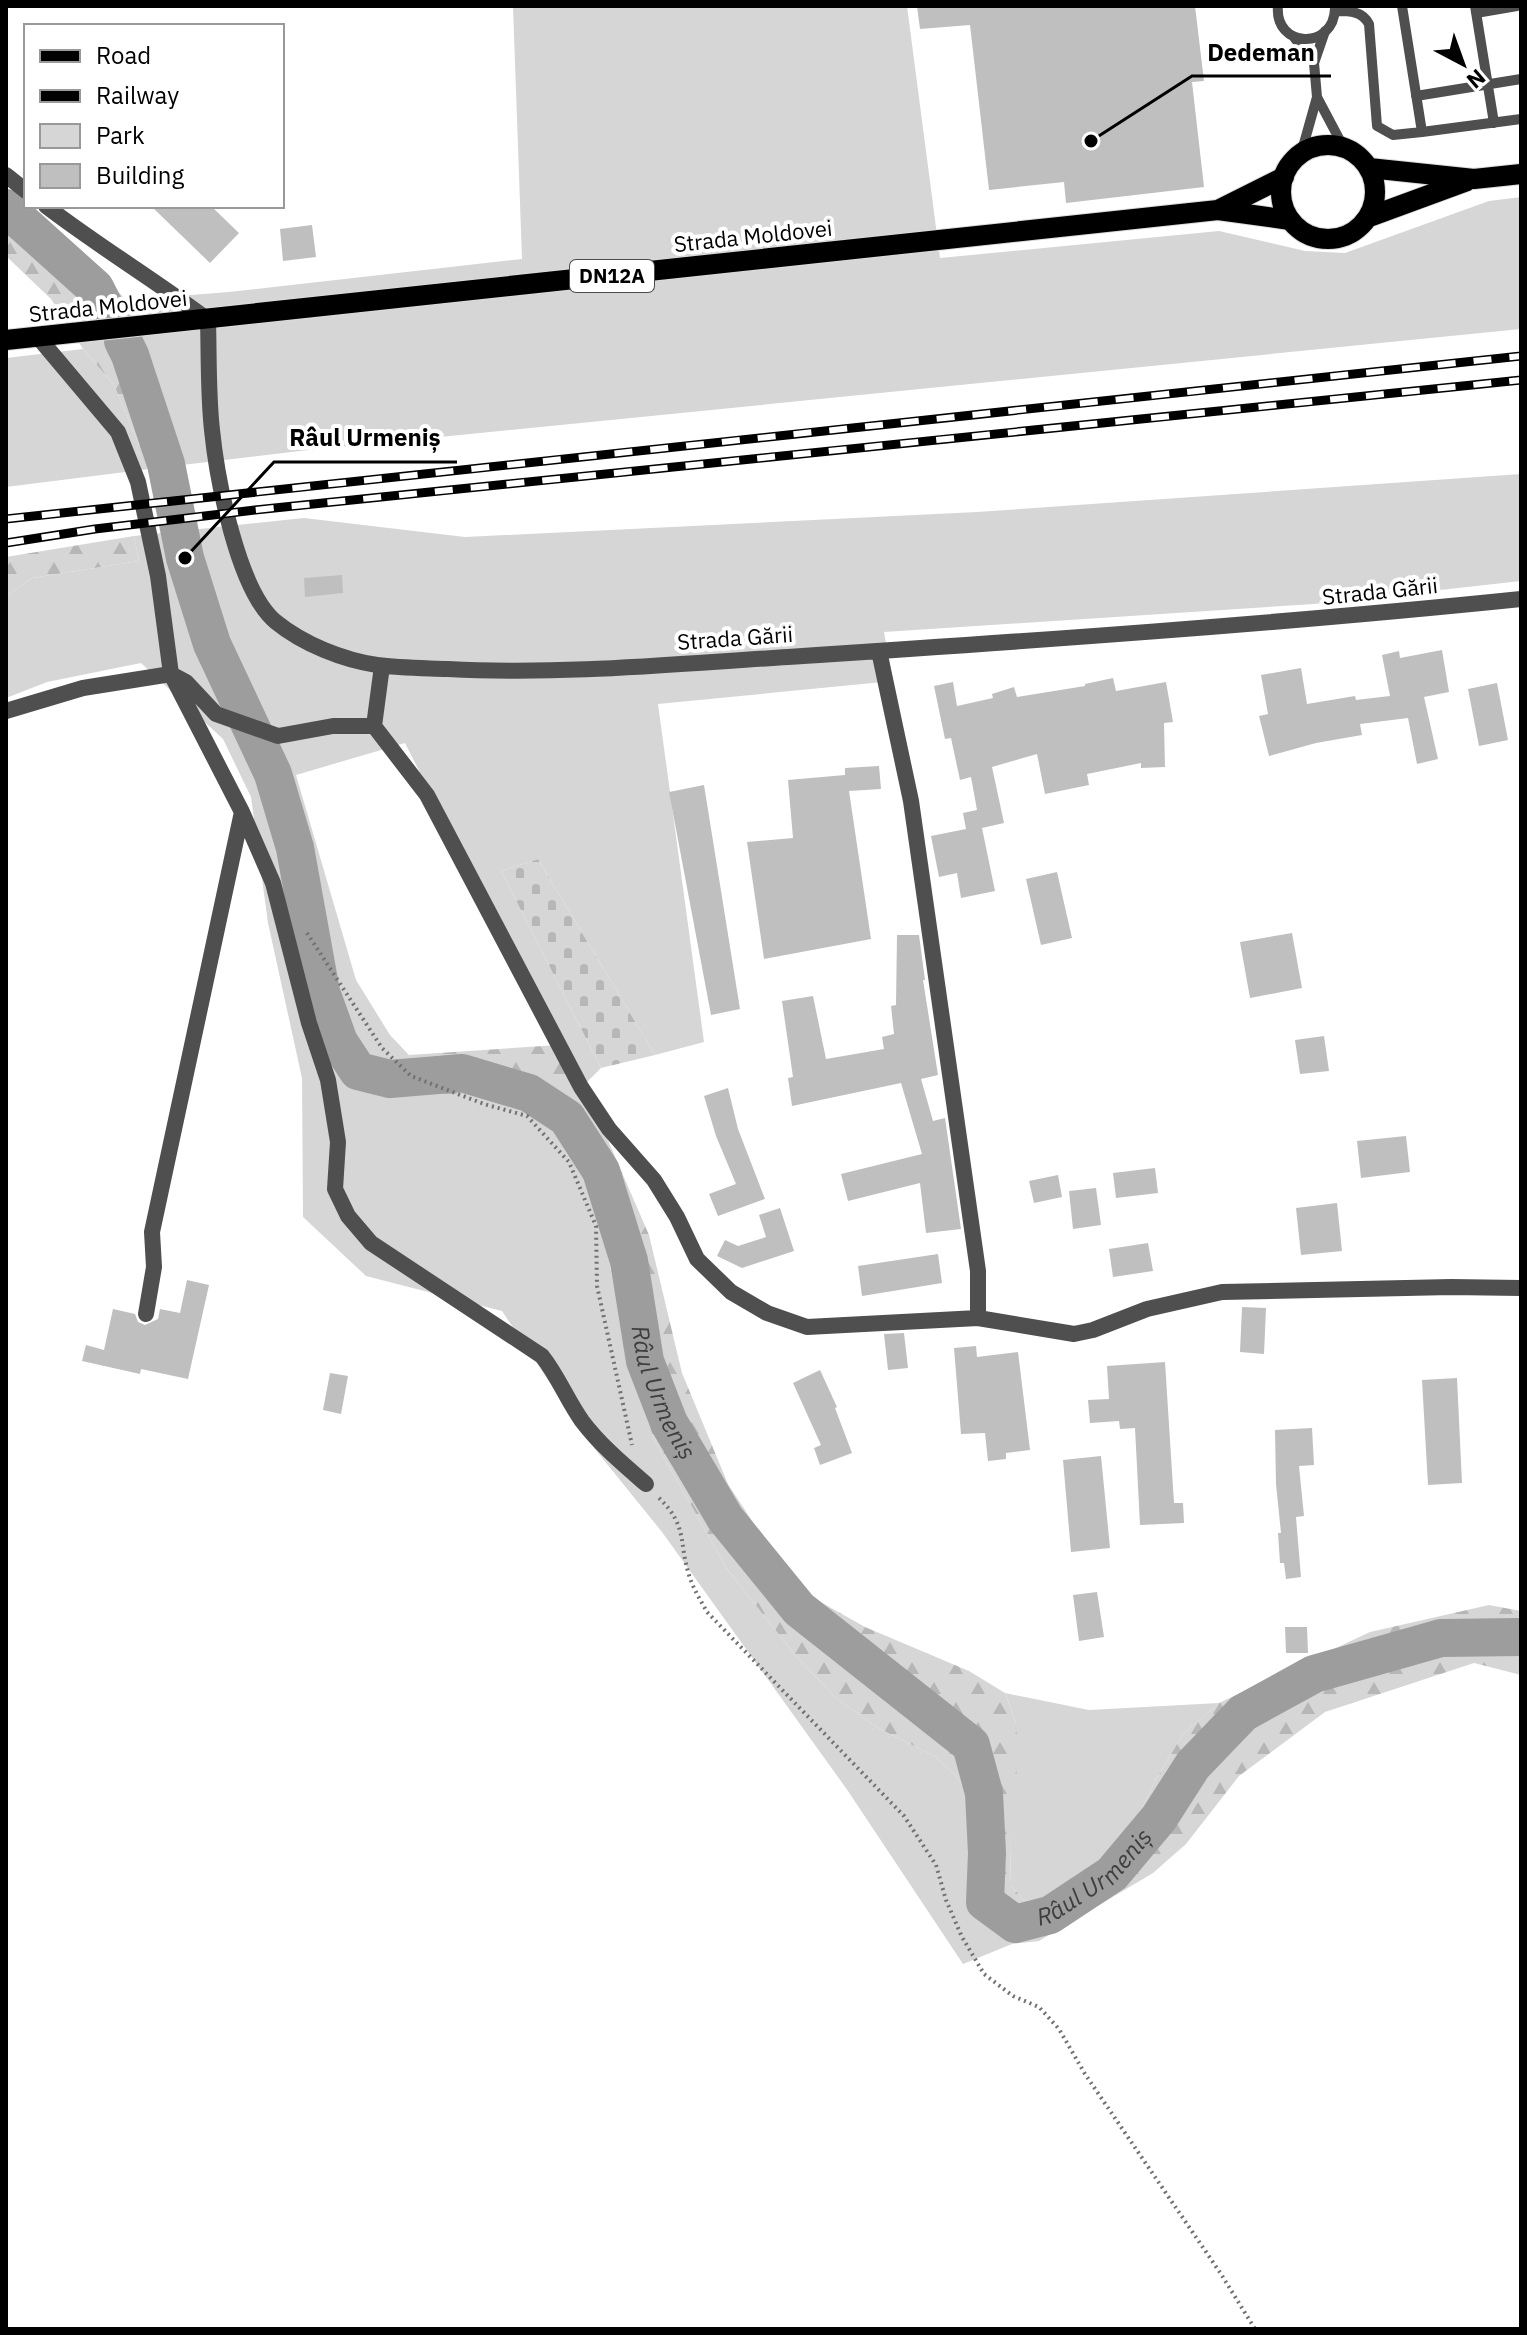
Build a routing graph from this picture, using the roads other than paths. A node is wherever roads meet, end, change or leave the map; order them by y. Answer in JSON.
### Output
{"nodes":[{"id":1,"x":1278,"y":6,"type":"edge"},
{"id":2,"x":1402,"y":6,"type":"edge"},
{"id":3,"x":1517,"y":6,"type":"edge"},
{"id":4,"x":1336,"y":8,"type":"edge"},
{"id":5,"x":1476,"y":10,"type":"edge"},
{"id":6,"x":1325,"y":31,"type":"junction"},
{"id":7,"x":1293,"y":36,"type":"junction"},
{"id":8,"x":1314,"y":63,"type":"junction"},
{"id":9,"x":1521,"y":79,"type":"edge"},
{"id":10,"x":1487,"y":84,"type":"junction"},
{"id":11,"x":1416,"y":96,"type":"junction"},
{"id":12,"x":1317,"y":97,"type":"junction"},
{"id":13,"x":1521,"y":119,"type":"edge"},
{"id":14,"x":1494,"y":123,"type":"junction"},
{"id":15,"x":1422,"y":132,"type":"junction"},
{"id":16,"x":1344,"y":148,"type":"junction"},
{"id":17,"x":1301,"y":154,"type":"junction"},
{"id":18,"x":1369,"y":168,"type":"junction"},
{"id":19,"x":1521,"y":174,"type":"edge"},
{"id":20,"x":6,"y":175,"type":"edge"},
{"id":21,"x":1284,"y":177,"type":"junction"},
{"id":22,"x":1474,"y":179,"type":"junction"},
{"id":23,"x":24,"y":189,"type":"edge"},
{"id":24,"x":49,"y":208,"type":"edge"},
{"id":25,"x":1218,"y":210,"type":"junction"},
{"id":26,"x":1369,"y":217,"type":"junction"},
{"id":27,"x":1290,"y":220,"type":"junction"},
{"id":28,"x":208,"y":320,"type":"junction"},
{"id":29,"x":38,"y":337,"type":"junction"},
{"id":30,"x":6,"y":340,"type":"edge"},
{"id":31,"x":1521,"y":599,"type":"edge"},
{"id":32,"x":879,"y":651,"type":"junction"},
{"id":33,"x":382,"y":666,"type":"junction"},
{"id":34,"x":171,"y":674,"type":"junction"},
{"id":35,"x":6,"y":711,"type":"edge"},
{"id":36,"x":374,"y":726,"type":"junction"},
{"id":37,"x":242,"y":812,"type":"junction"},
{"id":38,"x":1521,"y":1288,"type":"edge"},
{"id":39,"x":146,"y":1314,"type":"dead end"},
{"id":40,"x":978,"y":1318,"type":"junction"},
{"id":41,"x":646,"y":1484,"type":"road end"}],
"edges":[{"from":1,"to":7,"type":"lane"},
{"from":2,"to":11,"type":"lane"},
{"from":3,"to":5,"type":"lane"},
{"from":4,"to":6,"type":"lane"},
{"from":4,"to":15,"type":"lane"},
{"from":5,"to":10,"type":"lane"},
{"from":6,"to":7,"type":"lane"},
{"from":6,"to":8,"type":"lane"},
{"from":7,"to":8,"type":"lane"},
{"from":8,"to":12,"type":"lane"},
{"from":9,"to":10,"type":"lane"},
{"from":10,"to":11,"type":"lane"},
{"from":10,"to":14,"type":"lane"},
{"from":11,"to":15,"type":"lane"},
{"from":12,"to":16,"type":"lane"},
{"from":12,"to":17,"type":"lane"},
{"from":13,"to":14,"type":"lane"},
{"from":14,"to":15,"type":"lane"},
{"from":16,"to":17,"type":"main road"},
{"from":16,"to":18,"type":"main road"},
{"from":17,"to":21,"type":"main road"},
{"from":18,"to":22,"type":"main road"},
{"from":18,"to":26,"type":"main road"},
{"from":19,"to":22,"type":"main road"},
{"from":20,"to":23,"type":"street"},
{"from":21,"to":25,"type":"main road","name":"Strada Moldovei"},
{"from":21,"to":27,"type":"main road"},
{"from":22,"to":26,"type":"main road"},
{"from":24,"to":28,"type":"street"},
{"from":25,"to":27,"type":"main road","name":"Strada Moldovei"},
{"from":25,"to":28,"type":"main road","name":"Strada Moldovei","number":"DN12A"},
{"from":26,"to":27,"type":"main road"},
{"from":28,"to":29,"type":"main road","name":"Strada Moldovei","number":"DN12A"},
{"from":28,"to":33,"type":"street","name":"Strada Gării"},
{"from":29,"to":30,"type":"main road","name":"Strada Moldovei","number":"DN12A"},
{"from":29,"to":34,"type":"street"},
{"from":31,"to":32,"type":"street","name":"Strada Gării"},
{"from":32,"to":33,"type":"street","name":"Strada Gării"},
{"from":32,"to":40,"type":"street"},
{"from":33,"to":36,"type":"street"},
{"from":34,"to":35,"type":"street"},
{"from":34,"to":36,"type":"street"},
{"from":34,"to":37,"type":"street"},
{"from":36,"to":40,"type":"street"},
{"from":37,"to":39,"type":"street"},
{"from":37,"to":41,"type":"street"},
{"from":38,"to":40,"type":"street"}]}
